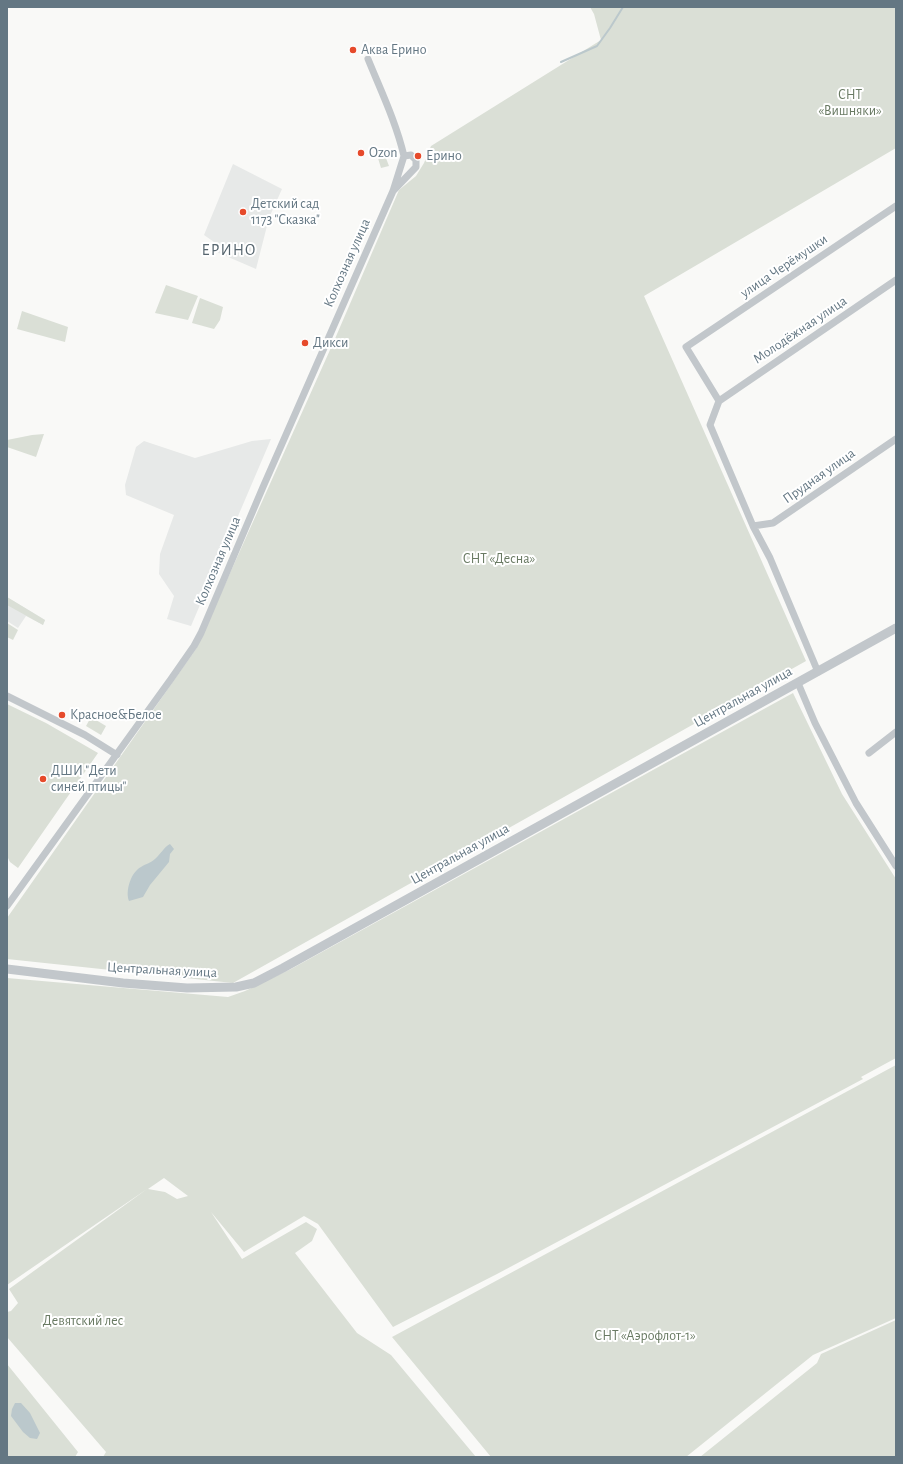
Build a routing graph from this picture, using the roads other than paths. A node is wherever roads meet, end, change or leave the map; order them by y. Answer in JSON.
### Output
{"nodes":[{"id":1,"x":368,"y":59,"type":"dead end"},
{"id":2,"x":404,"y":156,"type":"junction"},
{"id":3,"x":393,"y":191,"type":"junction"},
{"id":4,"x":896,"y":206,"type":"edge"},
{"id":5,"x":896,"y":280,"type":"edge"},
{"id":6,"x":719,"y":401,"type":"junction"},
{"id":7,"x":896,"y":439,"type":"edge"},
{"id":8,"x":753,"y":526,"type":"junction"},
{"id":9,"x":896,"y":628,"type":"edge"},
{"id":10,"x":818,"y":672,"type":"junction"},
{"id":11,"x":798,"y":683,"type":"junction"},
{"id":12,"x":7,"y":696,"type":"edge"},
{"id":13,"x":896,"y":732,"type":"edge"},
{"id":14,"x":870,"y":753,"type":"dead end"},
{"id":15,"x":117,"y":755,"type":"junction"},
{"id":16,"x":895,"y":862,"type":"edge"},
{"id":17,"x":7,"y":906,"type":"edge"},
{"id":18,"x":7,"y":969,"type":"edge"}],
"edges":[{"from":1,"to":2,"type":"street"},
{"from":2,"to":3,"type":"street","name":"Колхозная улица"},
{"from":2,"to":3,"type":"street","name":"Колхозная улица"},
{"from":3,"to":15,"type":"street","name":"Колхозная улица"},
{"from":4,"to":6,"type":"street","name":"улица Черёмушки"},
{"from":5,"to":6,"type":"street","name":"Молодёжная улица"},
{"from":6,"to":8,"type":"street"},
{"from":7,"to":8,"type":"street","name":"Прудная улица"},
{"from":8,"to":10,"type":"street"},
{"from":9,"to":10,"type":"street","name":"Центральная улица"},
{"from":10,"to":11,"type":"street","name":"Центральная улица"},
{"from":11,"to":16,"type":"street"},
{"from":11,"to":18,"type":"street","name":"Центральная улица"},
{"from":12,"to":15,"type":"street"},
{"from":13,"to":14,"type":"street"},
{"from":15,"to":17,"type":"street","name":"Колхозная улица"}]}
